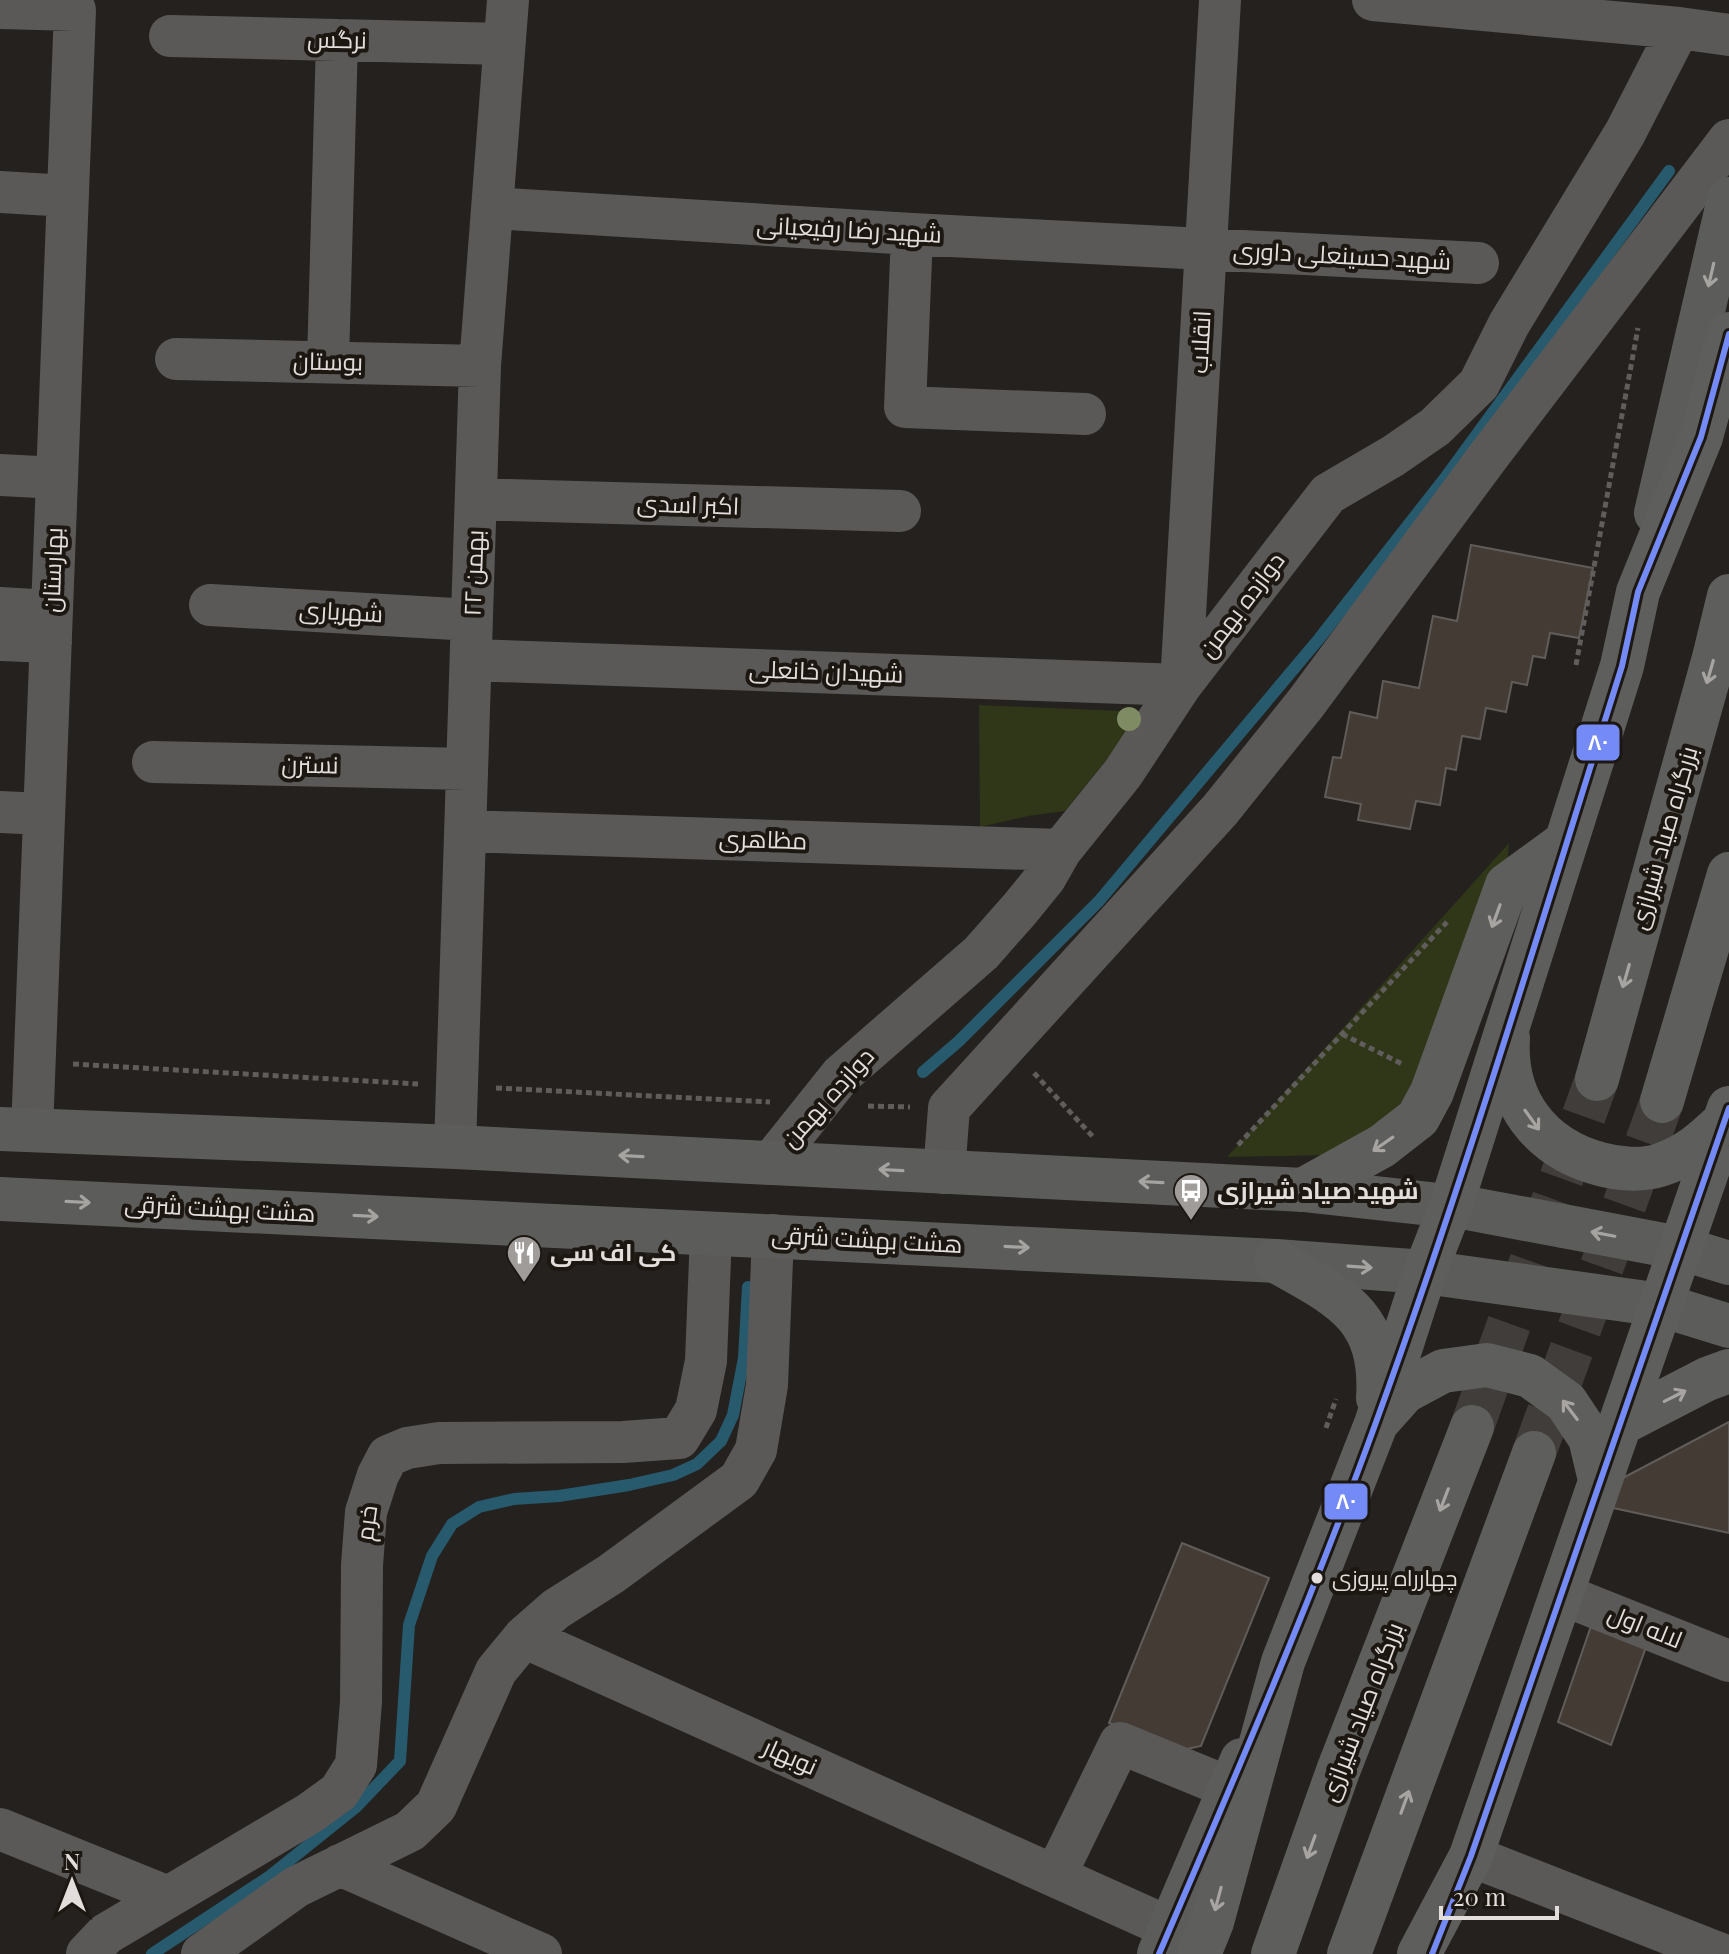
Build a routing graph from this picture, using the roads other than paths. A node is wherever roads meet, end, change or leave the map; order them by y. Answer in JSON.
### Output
{"nodes":[{"id":1,"x":508,"y":0,"type":"edge"},
{"id":2,"x":1220,"y":0,"type":"edge"},
{"id":3,"x":1373,"y":0,"type":"edge"},
{"id":4,"x":0,"y":8,"type":"edge"},
{"id":5,"x":1679,"y":28,"type":"junction"},
{"id":6,"x":1729,"y":35,"type":"edge"},
{"id":7,"x":170,"y":36,"type":"dead end"},
{"id":8,"x":337,"y":40,"type":"junction"},
{"id":9,"x":504,"y":44,"type":"junction"},
{"id":10,"x":1729,"y":140,"type":"edge"},
{"id":11,"x":0,"y":192,"type":"edge"},
{"id":12,"x":68,"y":196,"type":"junction"},
{"id":13,"x":1729,"y":199,"type":"edge"},
{"id":14,"x":493,"y":208,"type":"junction"},
{"id":15,"x":912,"y":234,"type":"junction"},
{"id":16,"x":1206,"y":248,"type":"junction"},
{"id":17,"x":1478,"y":263,"type":"dead end"},
{"id":18,"x":1729,"y":334,"type":"edge"},
{"id":19,"x":176,"y":359,"type":"dead end"},
{"id":20,"x":328,"y":362,"type":"junction"},
{"id":21,"x":480,"y":366,"type":"junction"},
{"id":22,"x":1085,"y":414,"type":"dead end"},
{"id":23,"x":0,"y":475,"type":"edge"},
{"id":24,"x":57,"y":478,"type":"junction"},
{"id":25,"x":476,"y":499,"type":"junction"},
{"id":26,"x":900,"y":511,"type":"dead end"},
{"id":27,"x":1638,"y":592,"type":"junction"},
{"id":28,"x":1729,"y":596,"type":"edge"},
{"id":29,"x":210,"y":605,"type":"dead end"},
{"id":30,"x":0,"y":608,"type":"edge"},
{"id":31,"x":51,"y":627,"type":"junction"},
{"id":32,"x":0,"y":640,"type":"edge"},
{"id":33,"x":471,"y":640,"type":"junction"},
{"id":34,"x":1181,"y":685,"type":"junction"},
{"id":35,"x":153,"y":762,"type":"dead end"},
{"id":36,"x":467,"y":769,"type":"junction"},
{"id":37,"x":0,"y":812,"type":"edge"},
{"id":38,"x":44,"y":814,"type":"junction"},
{"id":39,"x":465,"y":831,"type":"junction"},
{"id":40,"x":1566,"y":842,"type":"junction"},
{"id":41,"x":1061,"y":850,"type":"junction"},
{"id":42,"x":1729,"y":874,"type":"edge"},
{"id":43,"x":1510,"y":1020,"type":"junction"},
{"id":44,"x":1597,"y":1079,"type":"tunnel mouth"},
{"id":45,"x":1662,"y":1101,"type":"tunnel mouth"},
{"id":46,"x":1728,"y":1121,"type":"edge"},
{"id":47,"x":16,"y":1130,"type":"edge"},
{"id":48,"x":455,"y":1147,"type":"junction"},
{"id":49,"x":770,"y":1164,"type":"junction"},
{"id":50,"x":944,"y":1173,"type":"junction"},
{"id":51,"x":1303,"y":1190,"type":"junction"},
{"id":52,"x":0,"y":1199,"type":"edge"},
{"id":53,"x":1451,"y":1206,"type":"junction"},
{"id":54,"x":711,"y":1233,"type":"junction"},
{"id":55,"x":773,"y":1235,"type":"junction"},
{"id":56,"x":1680,"y":1248,"type":"junction"},
{"id":57,"x":1276,"y":1261,"type":"junction"},
{"id":58,"x":1729,"y":1263,"type":"edge"},
{"id":59,"x":1425,"y":1272,"type":"junction"},
{"id":60,"x":1661,"y":1305,"type":"junction"},
{"id":61,"x":1729,"y":1326,"type":"edge"},
{"id":62,"x":1729,"y":1371,"type":"edge"},
{"id":63,"x":1622,"y":1423,"type":"junction"},
{"id":64,"x":1376,"y":1424,"type":"junction"},
{"id":65,"x":1472,"y":1427,"type":"tunnel mouth"},
{"id":66,"x":1534,"y":1453,"type":"tunnel mouth"},
{"id":67,"x":1600,"y":1480,"type":"junction"},
{"id":68,"x":1561,"y":1594,"type":"junction"},
{"id":69,"x":524,"y":1637,"type":"junction"},
{"id":70,"x":1729,"y":1661,"type":"edge"},
{"id":71,"x":1283,"y":1662,"type":"junction"},
{"id":72,"x":1230,"y":1788,"type":"junction"},
{"id":73,"x":0,"y":1829,"type":"edge"},
{"id":74,"x":1471,"y":1856,"type":"junction"},
{"id":75,"x":340,"y":1865,"type":"junction"},
{"id":76,"x":1055,"y":1876,"type":"junction"},
{"id":77,"x":168,"y":1897,"type":"junction"},
{"id":78,"x":1176,"y":1945,"type":"edge"},
{"id":79,"x":87,"y":1954,"type":"edge"},
{"id":80,"x":202,"y":1954,"type":"edge"},
{"id":81,"x":541,"y":1954,"type":"edge"},
{"id":82,"x":1273,"y":1954,"type":"edge"},
{"id":83,"x":1349,"y":1954,"type":"edge"},
{"id":84,"x":1419,"y":1954,"type":"edge"},
{"id":85,"x":1432,"y":1954,"type":"edge"},
{"id":86,"x":1721,"y":1954,"type":"edge"}],
"edges":[{"from":1,"to":9,"type":"street","name":"۲۲ بهمن"},
{"from":2,"to":16,"type":"street","name":"انقلاب"},
{"from":3,"to":5,"type":"street"},
{"from":4,"to":12,"type":"street","name":"بهارستان"},
{"from":5,"to":6,"type":"street"},
{"from":5,"to":34,"type":"street","name":"دوازده بهمن"},
{"from":7,"to":8,"type":"street","name":"نرگس"},
{"from":8,"to":9,"type":"street","name":"نرگس"},
{"from":8,"to":20,"type":"street"},
{"from":9,"to":14,"type":"street","name":"۲۲ بهمن"},
{"from":10,"to":50,"type":"street"},
{"from":11,"to":12,"type":"street"},
{"from":12,"to":24,"type":"street","name":"بهارستان"},
{"from":13,"to":27,"type":"main road","one_way":true},
{"from":14,"to":15,"type":"street","name":"شهید رضا رفیعیانی"},
{"from":14,"to":21,"type":"street","name":"۲۲ بهمن"},
{"from":15,"to":16,"type":"street","name":"شهید رضا رفیعیانی"},
{"from":15,"to":22,"type":"street"},
{"from":16,"to":17,"type":"street","name":"شهید حسینعلی داوری"},
{"from":16,"to":34,"type":"street","name":"انقلاب"},
{"from":18,"to":27,"type":"highway"},
{"from":19,"to":20,"type":"street","name":"بوستان"},
{"from":20,"to":21,"type":"street","name":"بوستان"},
{"from":21,"to":25,"type":"street","name":"۲۲ بهمن"},
{"from":23,"to":24,"type":"street"},
{"from":24,"to":31,"type":"street","name":"بهارستان"},
{"from":25,"to":26,"type":"street","name":"اکبر اسدی"},
{"from":25,"to":33,"type":"street","name":"۲۲ بهمن"},
{"from":27,"to":40,"type":"highway"},
{"from":28,"to":44,"type":"highway","name":"بزرگراه صیاد شیرازی","one_way":true},
{"from":29,"to":33,"type":"street","name":"شهریاری"},
{"from":30,"to":31,"type":"street"},
{"from":31,"to":32,"type":"street"},
{"from":31,"to":38,"type":"street","name":"بهارستان"},
{"from":33,"to":34,"type":"street","name":"شهیدان خانعلی"},
{"from":33,"to":36,"type":"street","name":"۲۲ بهمن"},
{"from":34,"to":41,"type":"street","name":"دوازده بهمن"},
{"from":35,"to":36,"type":"street","name":"نسترن"},
{"from":36,"to":39,"type":"street","name":"۲۲ بهمن"},
{"from":37,"to":38,"type":"street"},
{"from":38,"to":47,"type":"street","name":"بهارستان"},
{"from":39,"to":41,"type":"street","name":"مظاهری"},
{"from":39,"to":48,"type":"street","name":"۲۲ بهمن"},
{"from":40,"to":43,"type":"highway"},
{"from":40,"to":51,"type":"highway","one_way":true},
{"from":41,"to":49,"type":"street","name":"دوازده بهمن"},
{"from":42,"to":45,"type":"highway"},
{"from":43,"to":46,"type":"highway","one_way":true},
{"from":43,"to":53,"type":"highway"},
{"from":46,"to":56,"type":"highway"},
{"from":47,"to":48,"type":"main road"},
{"from":49,"to":48,"type":"main road","one_way":true},
{"from":50,"to":49,"type":"main road","one_way":true},
{"from":51,"to":50,"type":"main road","one_way":true},
{"from":51,"to":53,"type":"main road"},
{"from":52,"to":54,"type":"main road","name":"هشت بهشت شرقی","one_way":true},
{"from":56,"to":53,"type":"main road","one_way":true},
{"from":53,"to":59,"type":"highway"},
{"from":54,"to":55,"type":"main road","name":"هشت بهشت شرقی"},
{"from":54,"to":77,"type":"street","name":"خرم"},
{"from":55,"to":57,"type":"main road","name":"هشت بهشت شرقی","one_way":true},
{"from":55,"to":69,"type":"street"},
{"from":56,"to":58,"type":"main road"},
{"from":56,"to":60,"type":"highway"},
{"from":57,"to":59,"type":"main road","name":"هشت بهشت شرقی","one_way":true},
{"from":57,"to":64,"type":"highway"},
{"from":59,"to":60,"type":"main road","name":"هشت بهشت شرقی"},
{"from":59,"to":64,"type":"highway"},
{"from":60,"to":61,"type":"main road","name":"هشت بهشت شرقی"},
{"from":60,"to":63,"type":"highway"},
{"from":63,"to":62,"type":"highway","one_way":true},
{"from":63,"to":67,"type":"highway"},
{"from":67,"to":64,"type":"highway","one_way":true},
{"from":64,"to":71,"type":"highway"},
{"from":65,"to":82,"type":"highway","name":"بزرگراه صیاد شیرازی","one_way":true},
{"from":83,"to":66,"type":"highway","one_way":true},
{"from":67,"to":68,"type":"highway"},
{"from":68,"to":70,"type":"street","name":"لاله اول"},
{"from":68,"to":74,"type":"highway"},
{"from":69,"to":75,"type":"street"},
{"from":69,"to":76,"type":"street","name":"نوبهار"},
{"from":71,"to":72,"type":"main road"},
{"from":71,"to":78,"type":"highway","one_way":true},
{"from":72,"to":76,"type":"street"},
{"from":72,"to":78,"type":"main road"},
{"from":73,"to":77,"type":"street"},
{"from":74,"to":84,"type":"highway"},
{"from":74,"to":85,"type":"main road"},
{"from":74,"to":86,"type":"street"},
{"from":75,"to":80,"type":"street"},
{"from":75,"to":81,"type":"street"},
{"from":76,"to":78,"type":"street","name":"نوبهار"},
{"from":77,"to":79,"type":"street","name":"خرم"}]}
